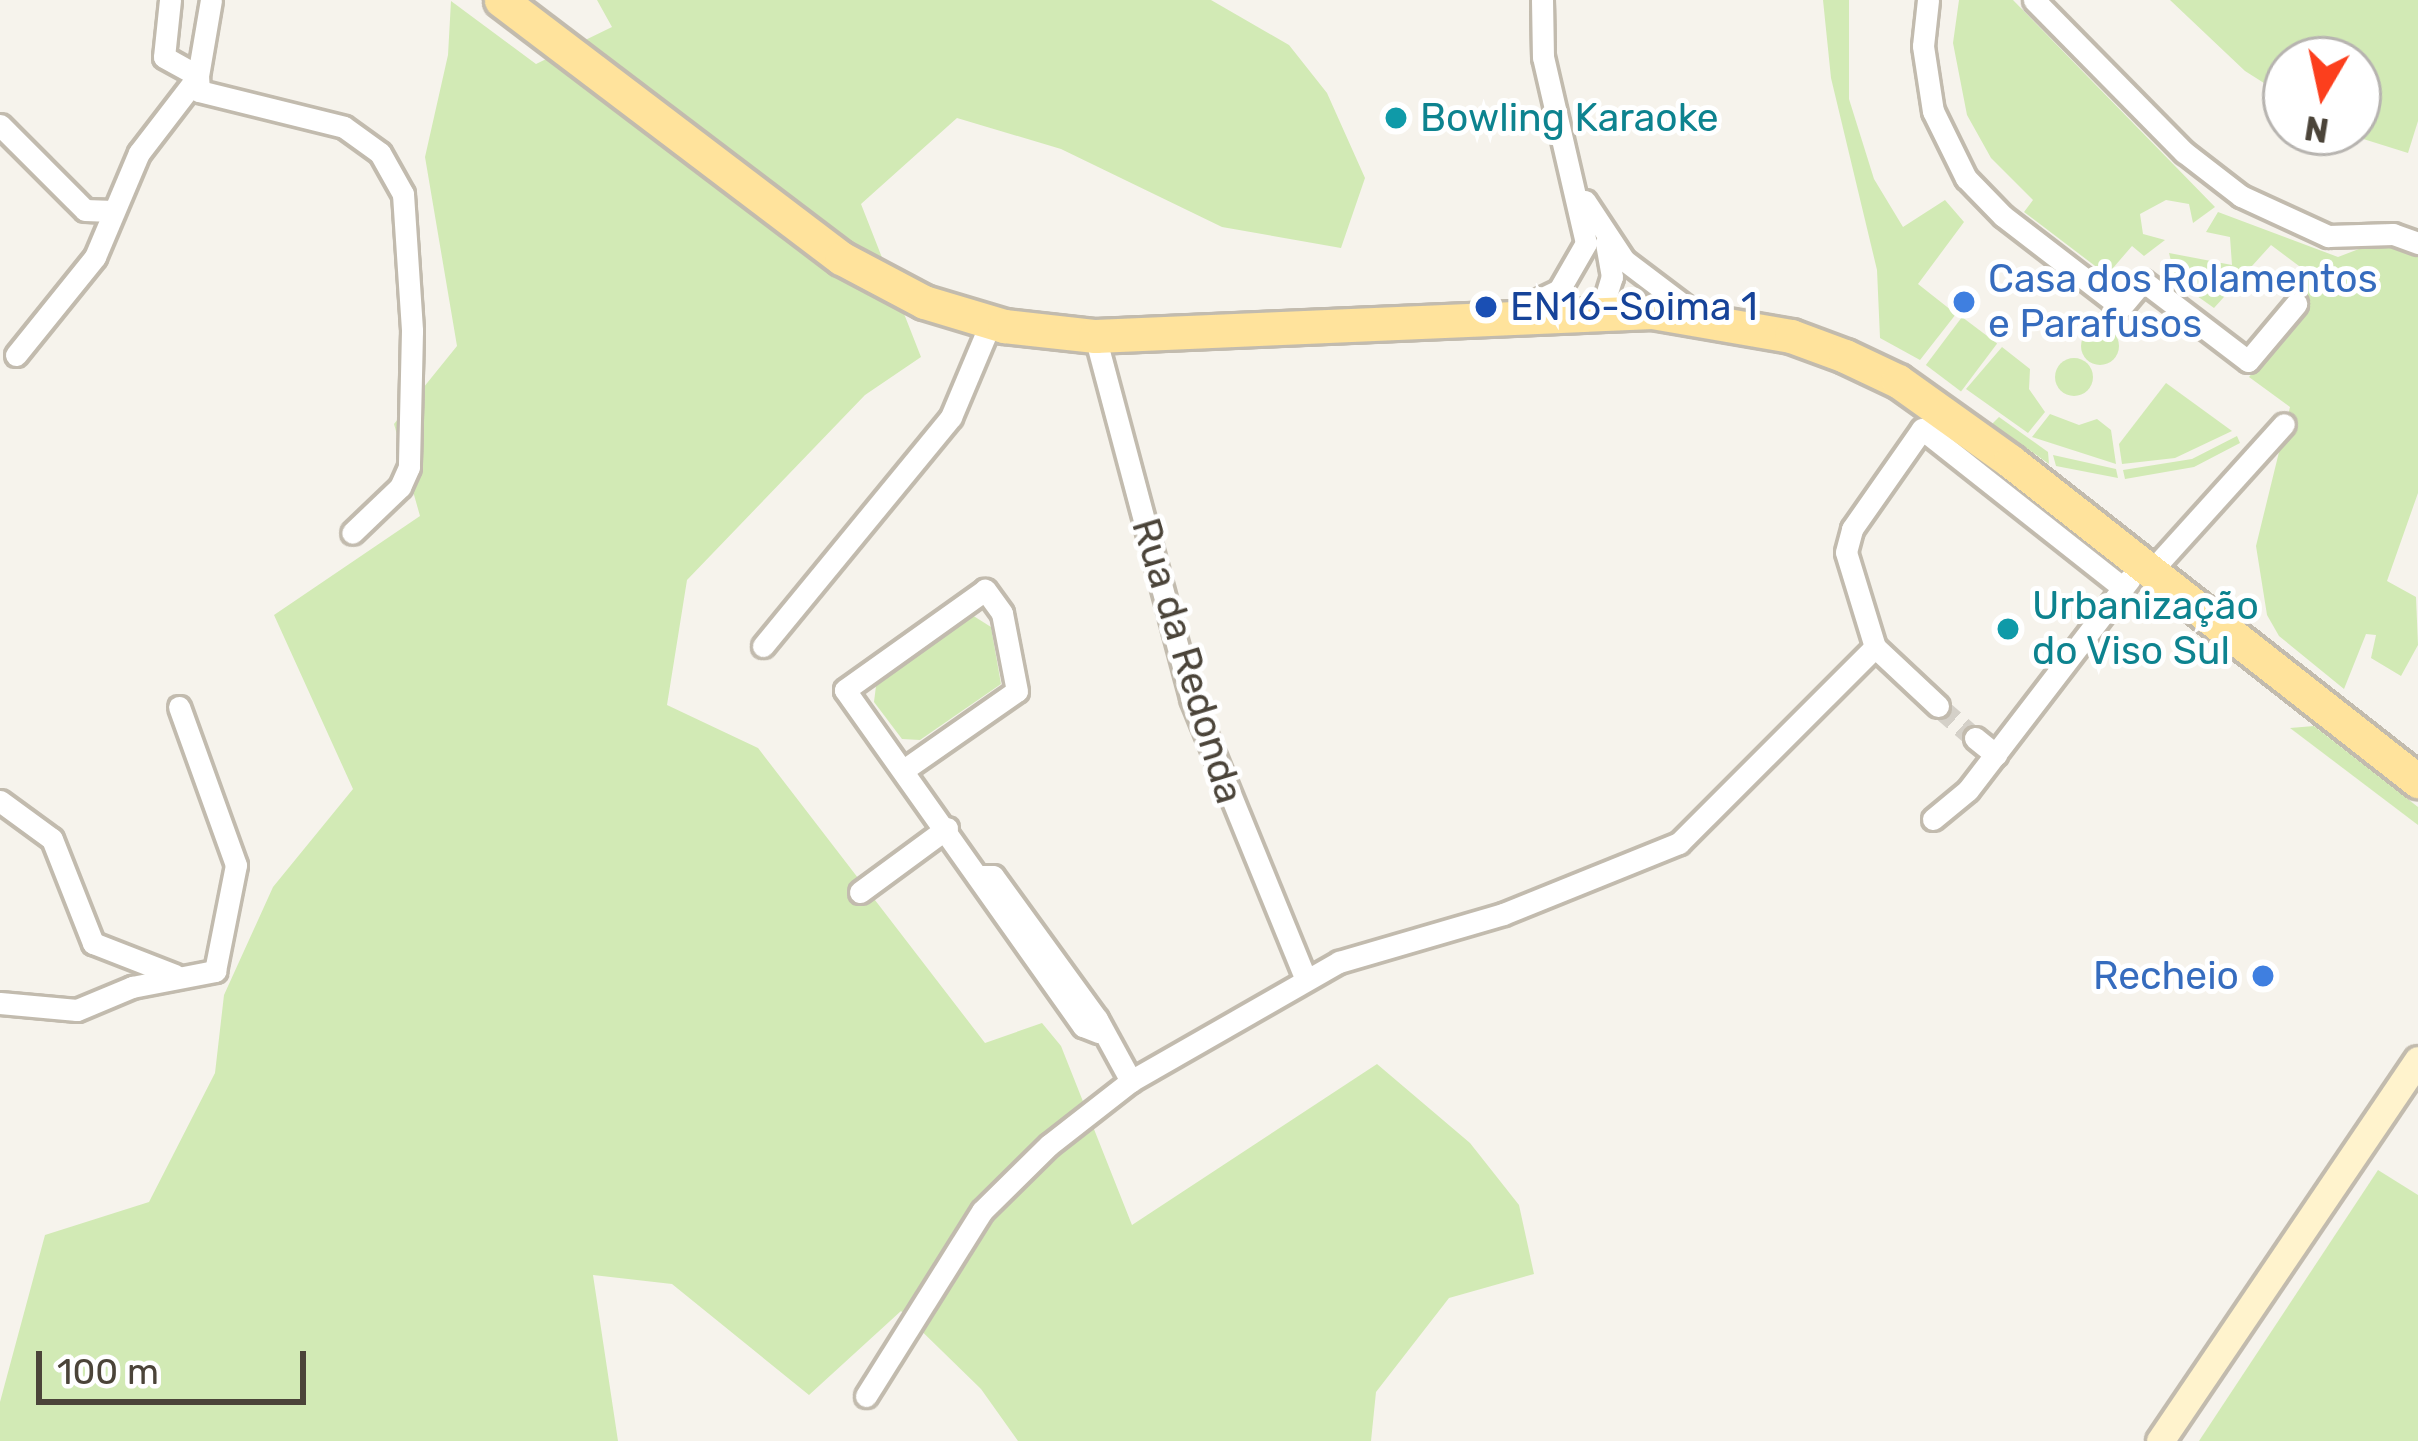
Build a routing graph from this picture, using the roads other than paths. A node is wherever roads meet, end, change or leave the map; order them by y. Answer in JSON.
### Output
{"nodes":[{"id":1,"x":170,"y":0,"type":"edge"},
{"id":2,"x":211,"y":0,"type":"edge"},
{"id":3,"x":501,"y":0,"type":"edge"},
{"id":4,"x":1542,"y":0,"type":"edge"},
{"id":5,"x":1928,"y":0,"type":"edge"},
{"id":6,"x":2034,"y":0,"type":"edge"},
{"id":7,"x":198,"y":76,"type":"junction"},
{"id":8,"x":0,"y":125,"type":"edge"},
{"id":9,"x":113,"y":211,"type":"junction"},
{"id":10,"x":1595,"y":241,"type":"junction"},
{"id":11,"x":2418,"y":243,"type":"edge"},
{"id":12,"x":2296,"y":304,"type":"dead end"},
{"id":13,"x":1601,"y":312,"type":"junction"},
{"id":14,"x":1703,"y":316,"type":"junction"},
{"id":15,"x":1501,"y":318,"type":"junction"},
{"id":16,"x":991,"y":322,"type":"junction"},
{"id":17,"x":1095,"y":336,"type":"junction"},
{"id":18,"x":16,"y":355,"type":"dead end"},
{"id":19,"x":2284,"y":424,"type":"dead end"},
{"id":20,"x":352,"y":533,"type":"dead end"},
{"id":21,"x":2149,"y":565,"type":"junction"},
{"id":22,"x":2123,"y":588,"type":"junction"},
{"id":23,"x":763,"y":646,"type":"dead end"},
{"id":24,"x":1875,"y":647,"type":"junction"},
{"id":25,"x":1938,"y":706,"type":"tunnel mouth"},
{"id":26,"x":179,"y":707,"type":"dead end"},
{"id":27,"x":1975,"y":738,"type":"tunnel mouth"},
{"id":28,"x":1996,"y":755,"type":"junction"},
{"id":29,"x":905,"y":769,"type":"junction"},
{"id":30,"x":2418,"y":781,"type":"edge"},
{"id":31,"x":0,"y":801,"type":"edge"},
{"id":32,"x":1933,"y":819,"type":"dead end"},
{"id":33,"x":947,"y":828,"type":"junction"},
{"id":34,"x":860,"y":892,"type":"dead end"},
{"id":35,"x":176,"y":975,"type":"junction"},
{"id":36,"x":1305,"y":977,"type":"junction"},
{"id":37,"x":0,"y":1003,"type":"edge"},
{"id":38,"x":2418,"y":1060,"type":"edge"},
{"id":39,"x":1131,"y":1082,"type":"junction"},
{"id":40,"x":866,"y":1396,"type":"dead end"},
{"id":41,"x":2160,"y":1441,"type":"edge"}],
"edges":[{"from":1,"to":7,"type":"street"},
{"from":2,"to":7,"type":"street"},
{"from":3,"to":16,"type":"main road"},
{"from":4,"to":10,"type":"street"},
{"from":5,"to":12,"type":"street"},
{"from":6,"to":11,"type":"street"},
{"from":7,"to":9,"type":"street"},
{"from":7,"to":20,"type":"street"},
{"from":8,"to":9,"type":"street"},
{"from":9,"to":18,"type":"street"},
{"from":10,"to":13,"type":"street"},
{"from":10,"to":14,"type":"street"},
{"from":10,"to":15,"type":"street"},
{"from":13,"to":14,"type":"main road"},
{"from":13,"to":15,"type":"main road"},
{"from":14,"to":21,"type":"main road"},
{"from":15,"to":17,"type":"main road"},
{"from":16,"to":17,"type":"main road"},
{"from":16,"to":23,"type":"street"},
{"from":17,"to":36,"type":"street","name":"Rua da Redonda"},
{"from":19,"to":21,"type":"street"},
{"from":21,"to":22,"type":"street"},
{"from":21,"to":30,"type":"main road"},
{"from":22,"to":24,"type":"street"},
{"from":22,"to":28,"type":"street"},
{"from":24,"to":25,"type":"street"},
{"from":24,"to":36,"type":"street"},
{"from":26,"to":35,"type":"street"},
{"from":27,"to":28,"type":"street"},
{"from":28,"to":32,"type":"street"},
{"from":29,"to":29,"type":"street"},
{"from":29,"to":33,"type":"street"},
{"from":31,"to":35,"type":"street"},
{"from":33,"to":34,"type":"street"},
{"from":33,"to":39,"type":"street"},
{"from":35,"to":37,"type":"street"},
{"from":36,"to":39,"type":"street"},
{"from":38,"to":41,"type":"street"},
{"from":39,"to":40,"type":"street"}]}
